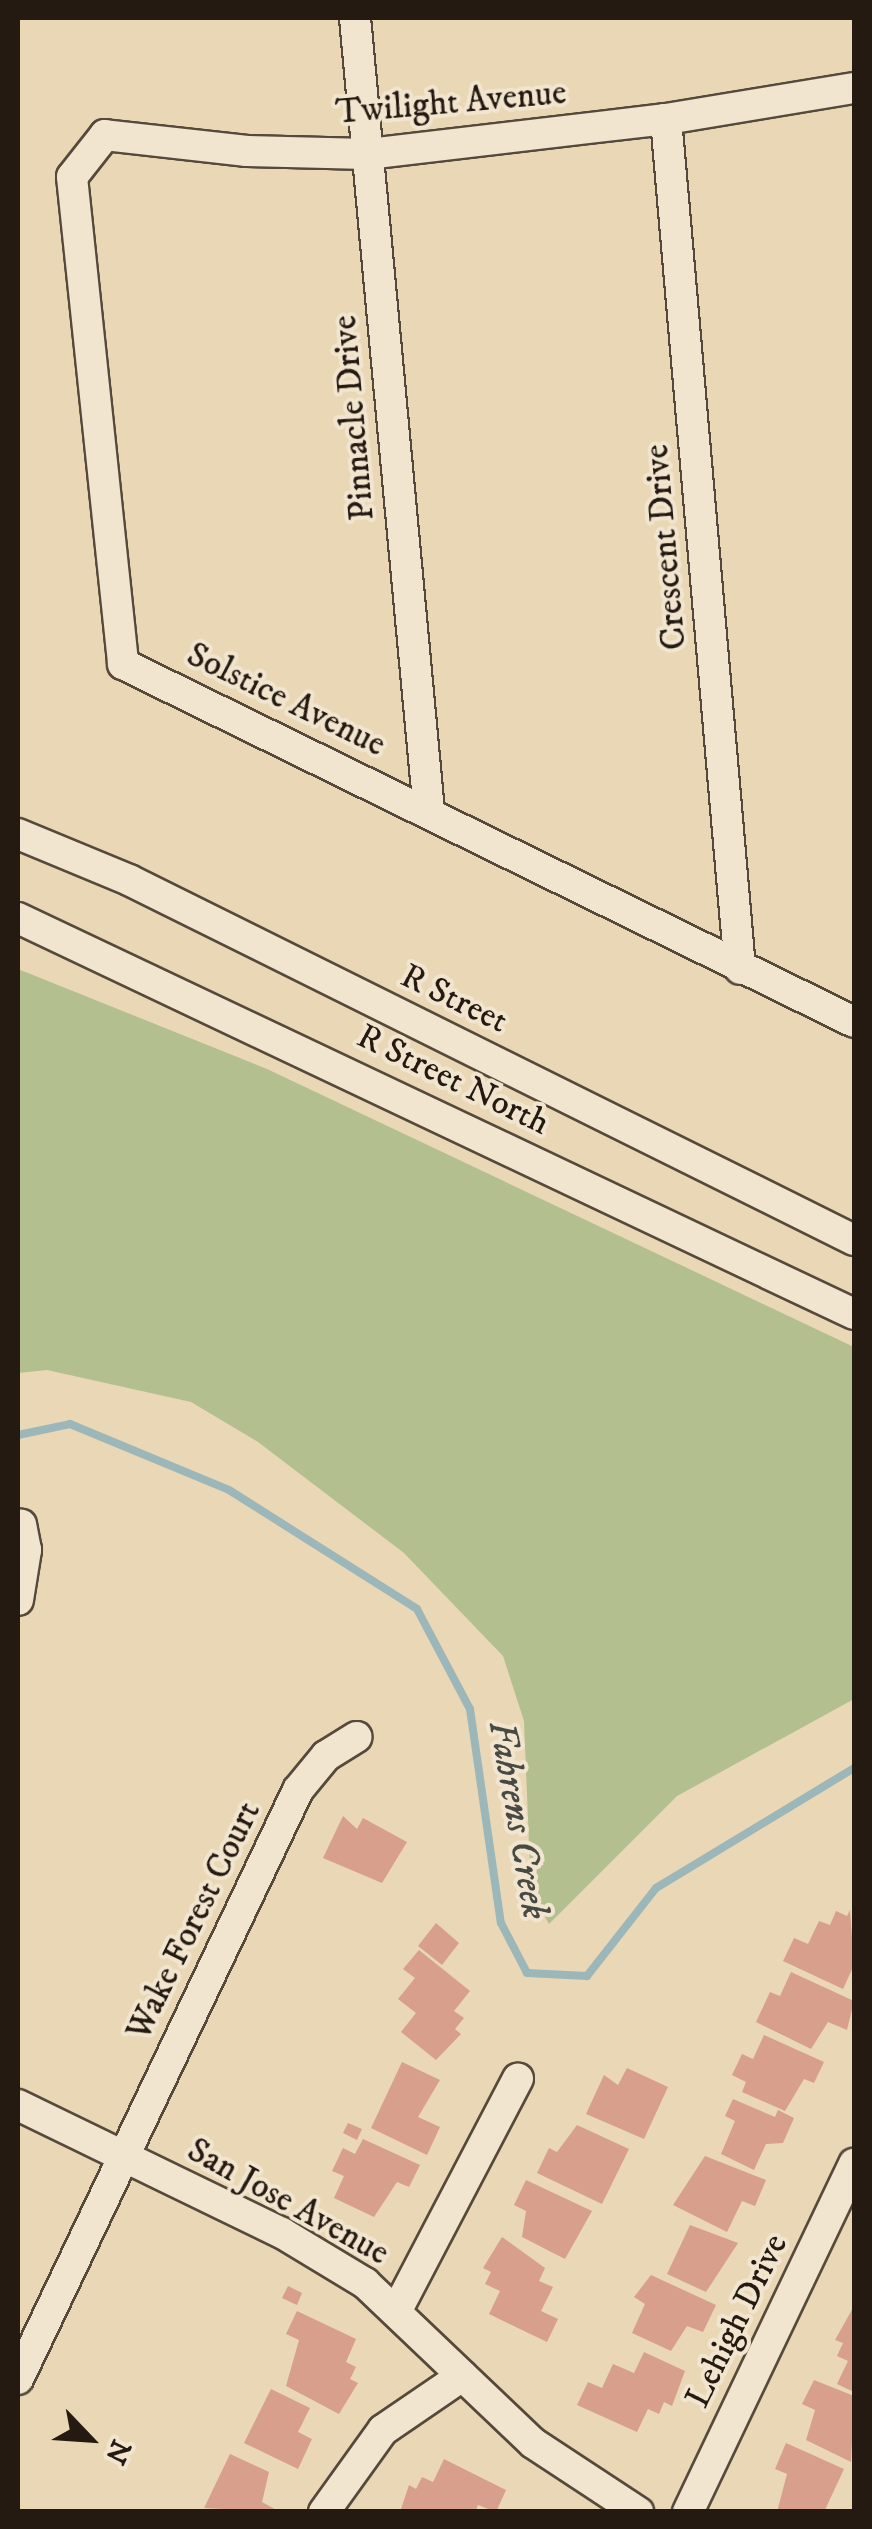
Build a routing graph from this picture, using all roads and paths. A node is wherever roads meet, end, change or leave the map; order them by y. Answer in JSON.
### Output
{"nodes":[{"id":1,"x":355,"y":18,"type":"edge"},
{"id":2,"x":854,"y":88,"type":"edge"},
{"id":3,"x":666,"y":119,"type":"junction"},
{"id":4,"x":367,"y":154,"type":"junction"},
{"id":5,"x":72,"y":177,"type":"joint"},
{"id":6,"x":429,"y":811,"type":"junction"},
{"id":7,"x":18,"y":834,"type":"edge"},
{"id":8,"x":18,"y":918,"type":"edge"},
{"id":9,"x":740,"y":969,"type":"junction"},
{"id":10,"x":854,"y":1022,"type":"edge"},
{"id":11,"x":854,"y":1240,"type":"edge"},
{"id":12,"x":854,"y":1314,"type":"edge"},
{"id":13,"x":21,"y":1524,"type":"dead end"},
{"id":14,"x":18,"y":1600,"type":"edge"},
{"id":15,"x":356,"y":1737,"type":"dead end"},
{"id":16,"x":518,"y":2078,"type":"dead end"},
{"id":17,"x":18,"y":2104,"type":"edge"},
{"id":18,"x":123,"y":2156,"type":"junction"},
{"id":19,"x":854,"y":2164,"type":"edge"},
{"id":20,"x":398,"y":2308,"type":"junction"},
{"id":21,"x":462,"y":2376,"type":"junction"},
{"id":22,"x":18,"y":2379,"type":"edge"},
{"id":23,"x":324,"y":2512,"type":"edge"},
{"id":24,"x":638,"y":2512,"type":"edge"},
{"id":25,"x":688,"y":2512,"type":"edge"}],
"edges":[{"from":1,"to":4,"type":"street","name":"Pinnacle Drive"},
{"from":2,"to":3,"type":"street","name":"Twilight Avenue"},
{"from":3,"to":4,"type":"street","name":"Twilight Avenue"},
{"from":3,"to":9,"type":"street","name":"Crescent Drive"},
{"from":4,"to":5,"type":"street","name":"Twilight Avenue"},
{"from":4,"to":6,"type":"street","name":"Pinnacle Drive"},
{"from":5,"to":6,"type":"street","name":"Solstice Avenue"},
{"from":6,"to":9,"type":"street","name":"Solstice Avenue"},
{"from":7,"to":11,"type":"street","name":"R Street"},
{"from":8,"to":12,"type":"street","name":"R Street North"},
{"from":9,"to":10,"type":"street","name":"Solstice Avenue"},
{"from":13,"to":14,"type":"street"},
{"from":15,"to":18,"type":"street","name":"Wake Forest Court"},
{"from":16,"to":20,"type":"street"},
{"from":17,"to":18,"type":"street","name":"San Jose Avenue"},
{"from":18,"to":20,"type":"street","name":"San Jose Avenue"},
{"from":18,"to":22,"type":"street","name":"Wake Forest Court"},
{"from":19,"to":25,"type":"street","name":"Lehigh Drive"},
{"from":20,"to":21,"type":"street","name":"San Jose Avenue"},
{"from":21,"to":23,"type":"street"},
{"from":21,"to":24,"type":"street","name":"San Jose Avenue"}]}
